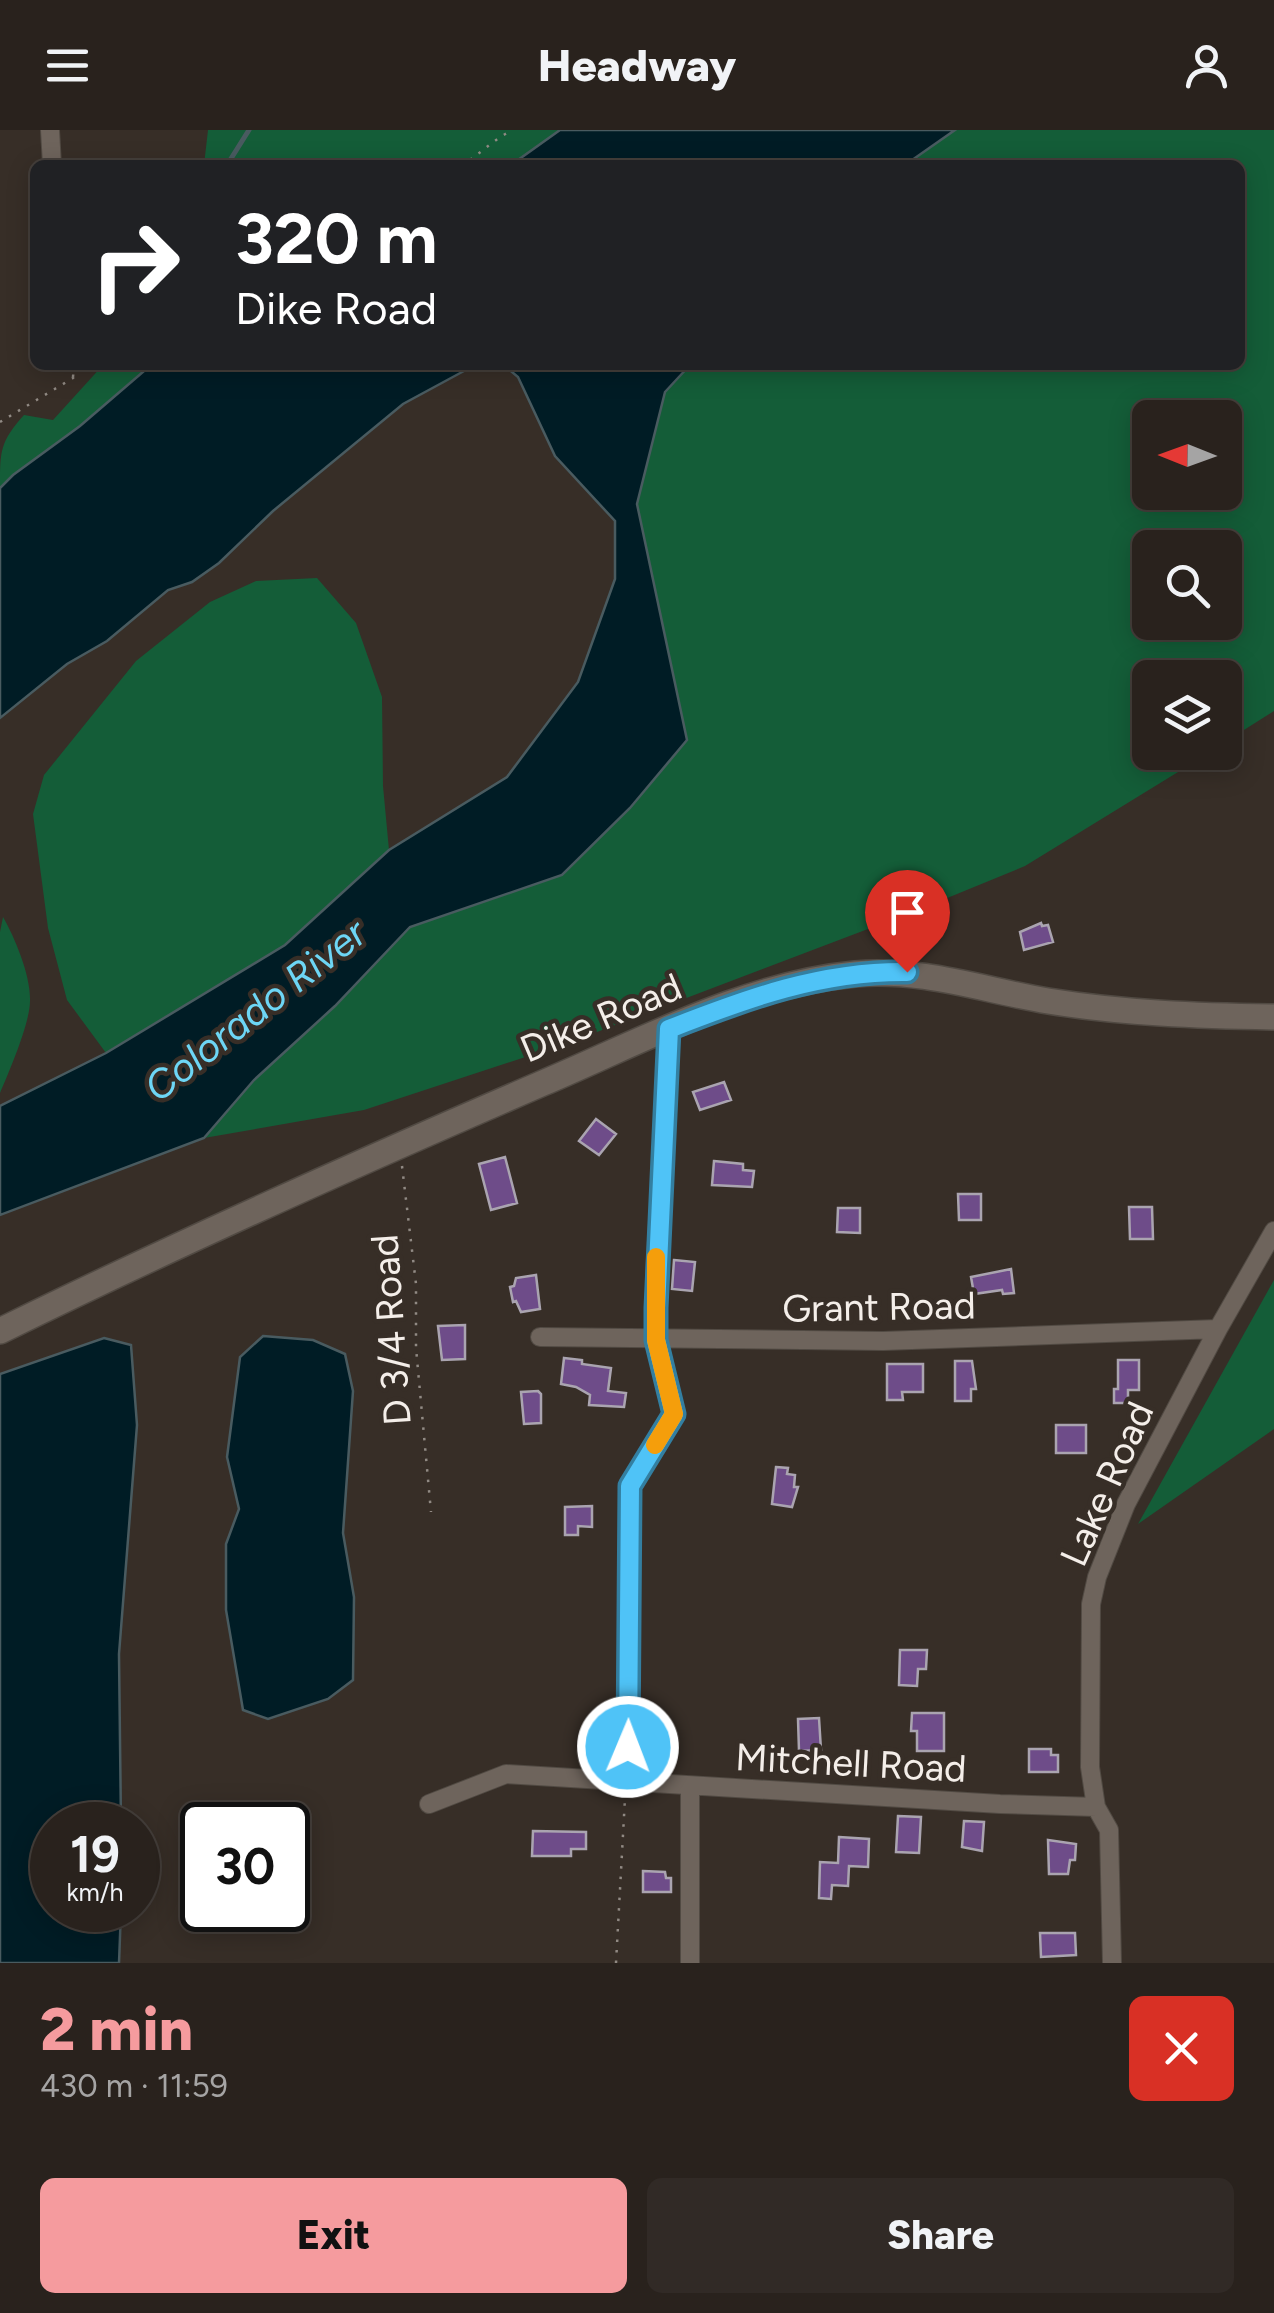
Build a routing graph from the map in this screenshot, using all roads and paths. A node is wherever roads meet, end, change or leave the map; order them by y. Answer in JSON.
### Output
{"nodes":[{"id":1,"x":50,"y":130,"type":"edge"},
{"id":2,"x":513,"y":130,"type":"edge"},
{"id":3,"x":52,"y":160,"type":"edge"},
{"id":4,"x":470,"y":160,"type":"edge"},
{"id":5,"x":74,"y":370,"type":"edge"},
{"id":6,"x":81,"y":370,"type":"edge"},
{"id":7,"x":74,"y":378,"type":"junction"},
{"id":8,"x":0,"y":422,"type":"edge"},
{"id":9,"x":1274,"y":1018,"type":"edge"},
{"id":10,"x":669,"y":1029,"type":"junction"},
{"id":11,"x":400,"y":1145,"type":"junction"},
{"id":12,"x":1274,"y":1231,"type":"edge"},
{"id":13,"x":1218,"y":1329,"type":"junction"},
{"id":14,"x":0,"y":1331,"type":"edge"},
{"id":15,"x":540,"y":1337,"type":"dead end"},
{"id":16,"x":656,"y":1340,"type":"junction"},
{"id":17,"x":431,"y":1512,"type":"dead end"},
{"id":18,"x":626,"y":1782,"type":"junction"},
{"id":19,"x":690,"y":1786,"type":"junction"},
{"id":20,"x":429,"y":1804,"type":"dead end"},
{"id":21,"x":1096,"y":1807,"type":"junction"},
{"id":22,"x":616,"y":1963,"type":"edge"},
{"id":23,"x":690,"y":1963,"type":"edge"},
{"id":24,"x":1112,"y":1963,"type":"edge"}],
"edges":[{"from":1,"to":3,"type":"street"},
{"from":2,"to":4,"type":"path"},
{"from":5,"to":7,"type":"path"},
{"from":6,"to":7,"type":"path"},
{"from":7,"to":8,"type":"path"},
{"from":9,"to":10,"type":"street","name":"Dike Road"},
{"from":10,"to":11,"type":"street","name":"Dike Road"},
{"from":10,"to":16,"type":"street"},
{"from":11,"to":14,"type":"street","name":"Dike Road"},
{"from":11,"to":17,"type":"path","name":"D 3/4 Road"},
{"from":12,"to":13,"type":"street","name":"Lake Road"},
{"from":13,"to":16,"type":"street","name":"Grant Road"},
{"from":13,"to":21,"type":"street","name":"Lake Road"},
{"from":15,"to":16,"type":"street","name":"Grant Road"},
{"from":16,"to":18,"type":"street"},
{"from":18,"to":19,"type":"street","name":"Mitchell Road"},
{"from":18,"to":20,"type":"street","name":"Mitchell Road"},
{"from":18,"to":22,"type":"path"},
{"from":19,"to":21,"type":"street","name":"Mitchell Road"},
{"from":19,"to":23,"type":"street"},
{"from":21,"to":24,"type":"street","name":"Lake Road"}]}
